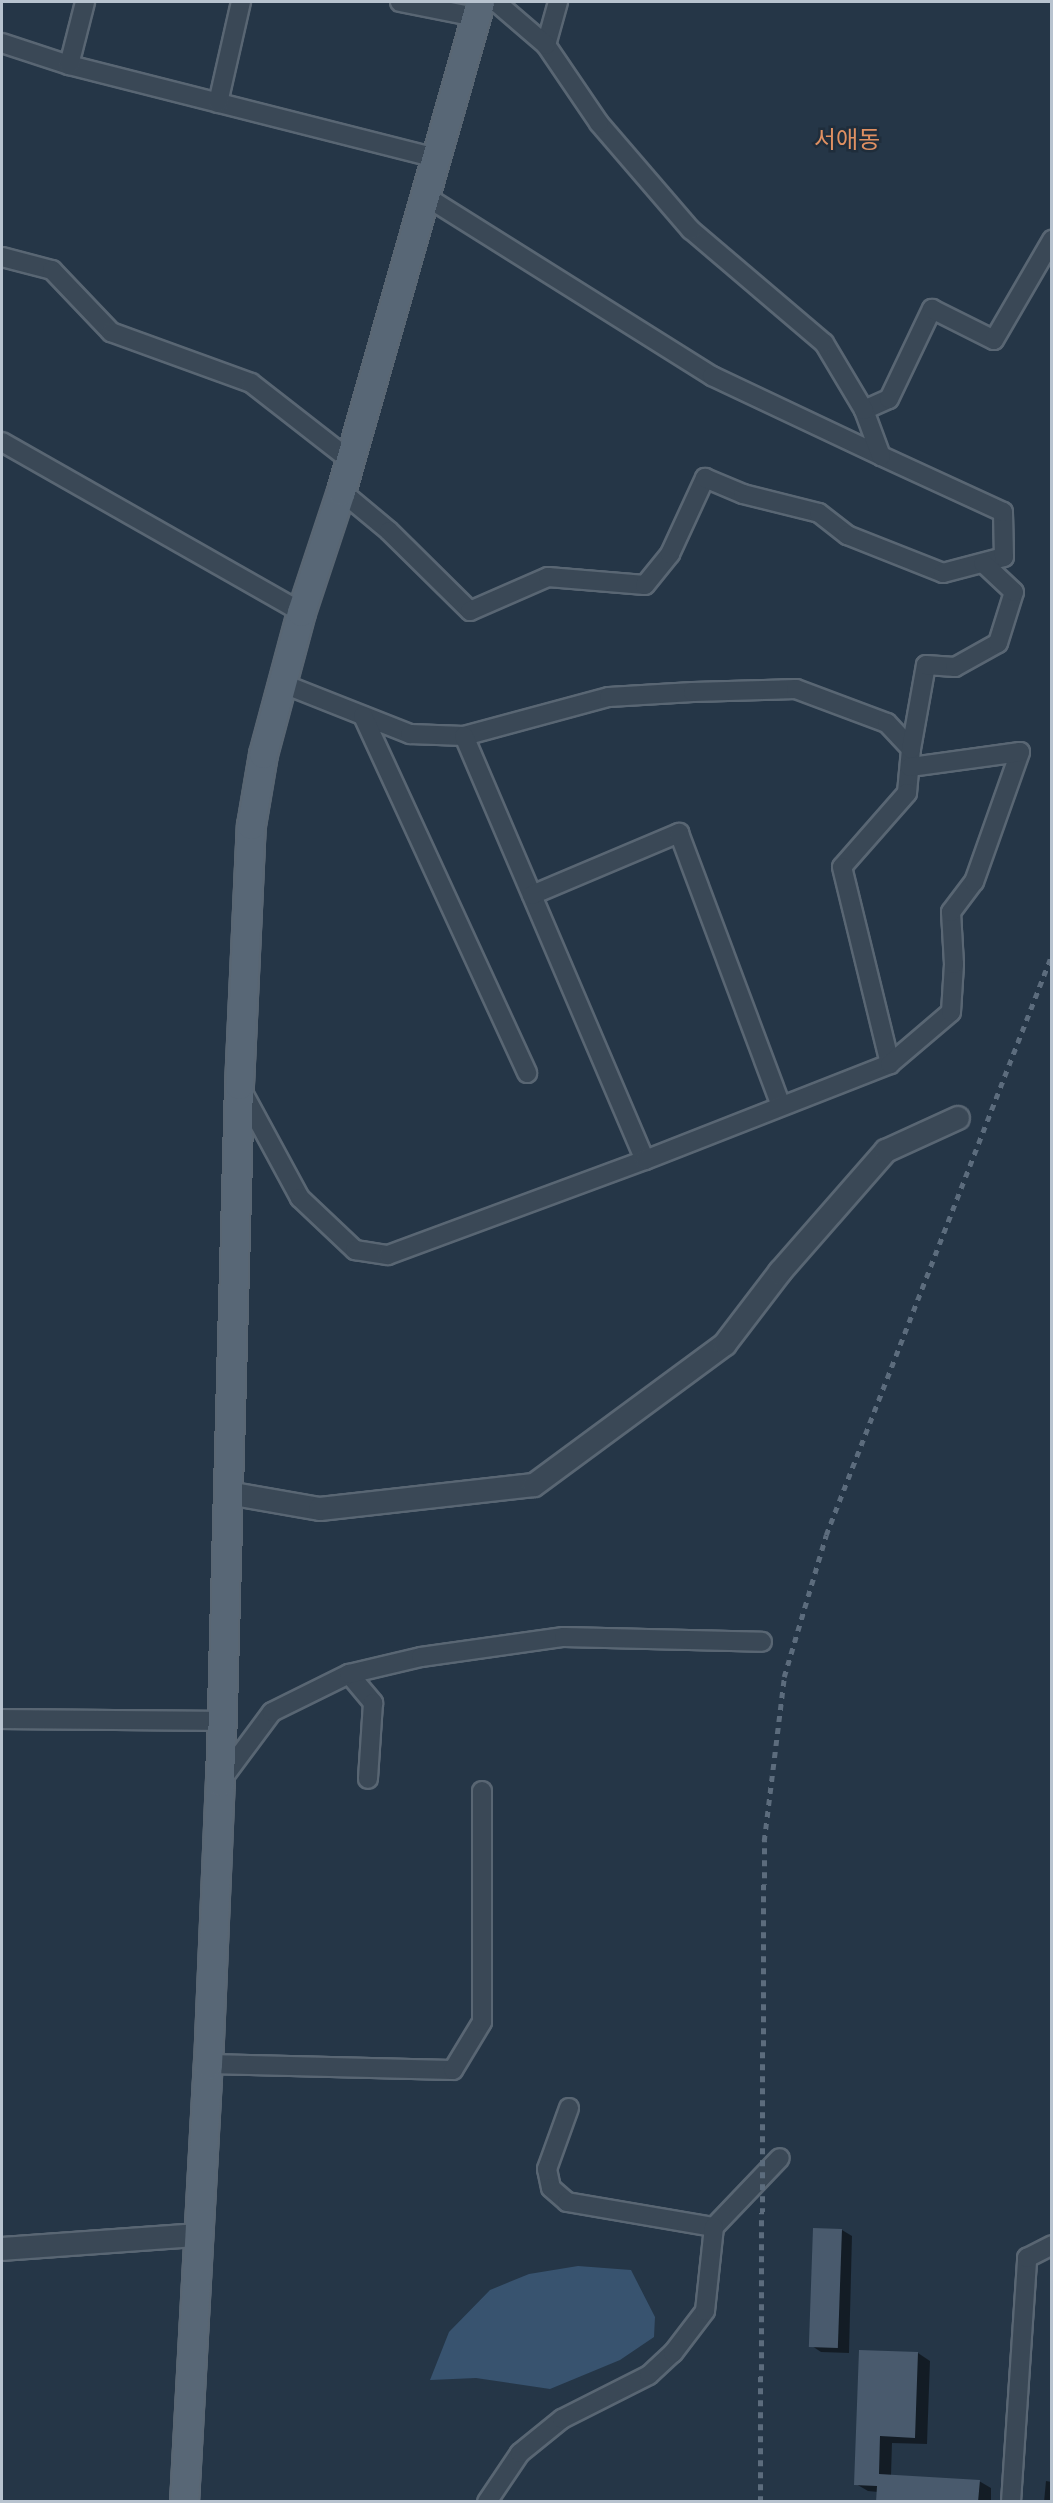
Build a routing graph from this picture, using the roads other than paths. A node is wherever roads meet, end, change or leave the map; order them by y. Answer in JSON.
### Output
{"nodes":[{"id":1,"x":85,"y":2,"type":"edge"},
{"id":2,"x":241,"y":2,"type":"edge"},
{"id":3,"x":400,"y":2,"type":"edge"},
{"id":4,"x":558,"y":2,"type":"edge"},
{"id":5,"x":484,"y":7,"type":"edge"},
{"id":6,"x":2,"y":43,"type":"edge"},
{"id":7,"x":546,"y":45,"type":"junction"},
{"id":8,"x":69,"y":65,"type":"junction"},
{"id":9,"x":218,"y":103,"type":"junction"},
{"id":10,"x":436,"y":158,"type":"junction"},
{"id":11,"x":425,"y":196,"type":"junction"},
{"id":12,"x":1052,"y":240,"type":"edge"},
{"id":13,"x":2,"y":257,"type":"edge"},
{"id":14,"x":864,"y":410,"type":"junction"},
{"id":15,"x":2,"y":442,"type":"edge"},
{"id":16,"x":881,"y":456,"type":"junction"},
{"id":17,"x":350,"y":460,"type":"junction"},
{"id":18,"x":341,"y":490,"type":"junction"},
{"id":19,"x":983,"y":562,"type":"junction"},
{"id":20,"x":301,"y":612,"type":"junction"},
{"id":21,"x":281,"y":683,"type":"junction"},
{"id":22,"x":363,"y":716,"type":"junction"},
{"id":23,"x":464,"y":736,"type":"junction"},
{"id":24,"x":910,"y":758,"type":"junction"},
{"id":25,"x":532,"y":895,"type":"junction"},
{"id":26,"x":890,"y":1064,"type":"junction"},
{"id":27,"x":527,"y":1073,"type":"dead end"},
{"id":28,"x":239,"y":1085,"type":"junction"},
{"id":29,"x":781,"y":1106,"type":"junction"},
{"id":30,"x":958,"y":1118,"type":"dead end"},
{"id":31,"x":645,"y":1160,"type":"junction"},
{"id":32,"x":228,"y":1493,"type":"junction"},
{"id":33,"x":762,"y":1642,"type":"dead end"},
{"id":34,"x":349,"y":1674,"type":"junction"},
{"id":35,"x":2,"y":1719,"type":"edge"},
{"id":36,"x":222,"y":1720,"type":"junction"},
{"id":37,"x":368,"y":1779,"type":"dead end"},
{"id":38,"x":220,"y":1782,"type":"junction"},
{"id":39,"x":482,"y":1791,"type":"dead end"},
{"id":40,"x":208,"y":2064,"type":"junction"},
{"id":41,"x":569,"y":2108,"type":"dead end"},
{"id":42,"x":780,"y":2158,"type":"dead end"},
{"id":43,"x":714,"y":2227,"type":"junction"},
{"id":44,"x":199,"y":2235,"type":"junction"},
{"id":45,"x":1052,"y":2245,"type":"edge"},
{"id":46,"x":2,"y":2249,"type":"edge"},
{"id":47,"x":188,"y":2499,"type":"edge"},
{"id":48,"x":486,"y":2502,"type":"edge"},
{"id":49,"x":1011,"y":2502,"type":"edge"}],
"edges":[{"from":1,"to":8,"type":"street"},
{"from":2,"to":9,"type":"street"},
{"from":3,"to":5,"type":"street"},
{"from":4,"to":7,"type":"street"},
{"from":5,"to":7,"type":"street"},
{"from":5,"to":10,"type":"main road"},
{"from":6,"to":8,"type":"street"},
{"from":7,"to":14,"type":"street"},
{"from":8,"to":9,"type":"street"},
{"from":9,"to":10,"type":"street"},
{"from":10,"to":11,"type":"main road"},
{"from":11,"to":16,"type":"street"},
{"from":11,"to":17,"type":"main road"},
{"from":12,"to":14,"type":"street"},
{"from":13,"to":17,"type":"street"},
{"from":14,"to":16,"type":"street"},
{"from":15,"to":20,"type":"street"},
{"from":16,"to":19,"type":"street"},
{"from":17,"to":18,"type":"main road"},
{"from":18,"to":19,"type":"street"},
{"from":18,"to":20,"type":"main road"},
{"from":19,"to":24,"type":"street"},
{"from":20,"to":21,"type":"main road"},
{"from":21,"to":22,"type":"street"},
{"from":21,"to":28,"type":"main road"},
{"from":22,"to":23,"type":"street"},
{"from":22,"to":27,"type":"street"},
{"from":23,"to":24,"type":"street"},
{"from":23,"to":25,"type":"street"},
{"from":24,"to":26,"type":"street"},
{"from":24,"to":26,"type":"street"},
{"from":25,"to":29,"type":"street"},
{"from":25,"to":31,"type":"street"},
{"from":26,"to":29,"type":"street"},
{"from":28,"to":31,"type":"street"},
{"from":28,"to":32,"type":"main road"},
{"from":29,"to":31,"type":"street"},
{"from":30,"to":32,"type":"street"},
{"from":32,"to":36,"type":"main road"},
{"from":33,"to":34,"type":"street"},
{"from":34,"to":37,"type":"street"},
{"from":34,"to":38,"type":"street"},
{"from":35,"to":36,"type":"street"},
{"from":36,"to":38,"type":"main road"},
{"from":38,"to":40,"type":"main road"},
{"from":39,"to":40,"type":"street"},
{"from":40,"to":44,"type":"main road"},
{"from":41,"to":43,"type":"street"},
{"from":42,"to":43,"type":"street"},
{"from":43,"to":48,"type":"street"},
{"from":44,"to":46,"type":"street"},
{"from":44,"to":47,"type":"main road"},
{"from":45,"to":49,"type":"street"}]}
